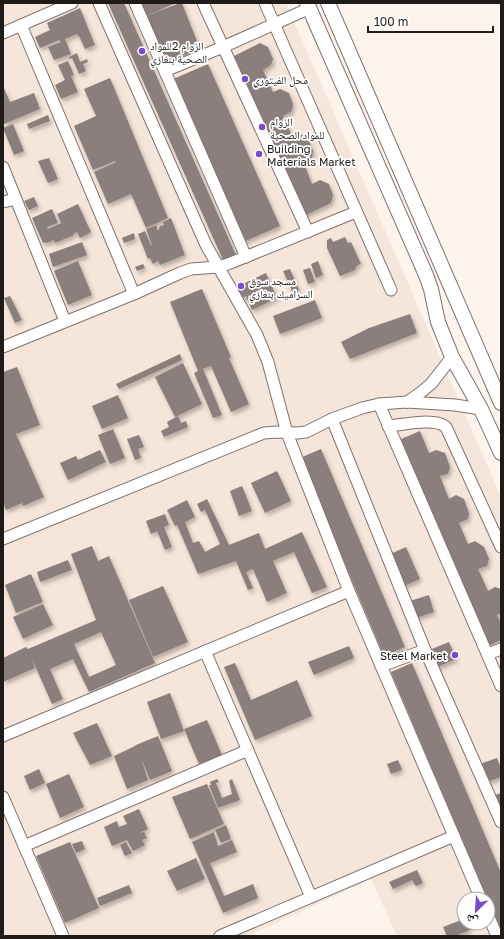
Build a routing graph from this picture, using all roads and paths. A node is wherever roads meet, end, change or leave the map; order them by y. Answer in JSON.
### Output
{"nodes":[{"id":1,"x":72,"y":3,"type":"edge"},
{"id":2,"x":99,"y":3,"type":"edge"},
{"id":3,"x":135,"y":3,"type":"edge"},
{"id":4,"x":204,"y":3,"type":"edge"},
{"id":5,"x":266,"y":3,"type":"edge"},
{"id":6,"x":328,"y":3,"type":"edge"},
{"id":7,"x":309,"y":6,"type":"edge"},
{"id":8,"x":275,"y":24,"type":"junction"},
{"id":9,"x":21,"y":25,"type":"junction"},
{"id":10,"x":3,"y":33,"type":"edge"},
{"id":11,"x":223,"y":47,"type":"junction"},
{"id":12,"x":164,"y":71,"type":"junction"},
{"id":13,"x":3,"y":166,"type":"edge"},
{"id":14,"x":16,"y":199,"type":"junction"},
{"id":15,"x":3,"y":202,"type":"edge"},
{"id":16,"x":356,"y":212,"type":"junction"},
{"id":17,"x":308,"y":232,"type":"junction"},
{"id":18,"x":246,"y":257,"type":"junction"},
{"id":19,"x":218,"y":267,"type":"junction"},
{"id":20,"x":391,"y":290,"type":"dead end"},
{"id":21,"x":134,"y":294,"type":"junction"},
{"id":22,"x":64,"y":321,"type":"junction"},
{"id":23,"x":3,"y":347,"type":"edge"},
{"id":24,"x":452,"y":357,"type":"junction"},
{"id":25,"x":407,"y":402,"type":"junction"},
{"id":26,"x":501,"y":403,"type":"edge"},
{"id":27,"x":379,"y":404,"type":"junction"},
{"id":28,"x":480,"y":410,"type":"junction"},
{"id":29,"x":332,"y":419,"type":"junction"},
{"id":30,"x":388,"y":426,"type":"junction"},
{"id":31,"x":287,"y":433,"type":"junction"},
{"id":32,"x":501,"y":453,"type":"edge"},
{"id":33,"x":3,"y":540,"type":"edge"},
{"id":34,"x":501,"y":547,"type":"edge"},
{"id":35,"x":349,"y":591,"type":"junction"},
{"id":36,"x":501,"y":649,"type":"edge"},
{"id":37,"x":425,"y":650,"type":"junction"},
{"id":38,"x":205,"y":651,"type":"junction"},
{"id":39,"x":488,"y":654,"type":"junction"},
{"id":40,"x":382,"y":666,"type":"junction"},
{"id":41,"x":501,"y":686,"type":"edge"},
{"id":42,"x":3,"y":736,"type":"edge"},
{"id":43,"x":248,"y":750,"type":"junction"},
{"id":44,"x":3,"y":797,"type":"edge"},
{"id":45,"x":501,"y":822,"type":"edge"},
{"id":46,"x":454,"y":836,"type":"junction"},
{"id":47,"x":24,"y":846,"type":"junction"},
{"id":48,"x":478,"y":891,"type":"edge"},
{"id":49,"x":311,"y":897,"type":"junction"},
{"id":50,"x":63,"y":936,"type":"edge"},
{"id":51,"x":220,"y":936,"type":"edge"}],
"edges":[{"from":1,"to":9,"type":"lane"},
{"from":2,"to":19,"type":"lane"},
{"from":3,"to":12,"type":"lane"},
{"from":4,"to":11,"type":"lane"},
{"from":5,"to":8,"type":"lane"},
{"from":6,"to":26,"type":"main road"},
{"from":7,"to":8,"type":"lane"},
{"from":7,"to":24,"type":"main road"},
{"from":8,"to":11,"type":"lane"},
{"from":8,"to":16,"type":"lane"},
{"from":9,"to":10,"type":"lane"},
{"from":9,"to":21,"type":"lane"},
{"from":11,"to":12,"type":"lane"},
{"from":11,"to":17,"type":"lane"},
{"from":12,"to":18,"type":"lane"},
{"from":13,"to":14,"type":"lane"},
{"from":14,"to":15,"type":"lane"},
{"from":14,"to":22,"type":"lane"},
{"from":16,"to":17,"type":"lane"},
{"from":16,"to":20,"type":"lane"},
{"from":17,"to":18,"type":"lane"},
{"from":18,"to":19,"type":"lane"},
{"from":19,"to":21,"type":"lane"},
{"from":19,"to":31,"type":"lane"},
{"from":21,"to":22,"type":"lane"},
{"from":22,"to":23,"type":"lane"},
{"from":24,"to":25,"type":"lane"},
{"from":24,"to":28,"type":"main road"},
{"from":25,"to":27,"type":"lane"},
{"from":25,"to":28,"type":"lane"},
{"from":27,"to":29,"type":"lane"},
{"from":27,"to":30,"type":"lane"},
{"from":28,"to":32,"type":"main road"},
{"from":29,"to":31,"type":"lane"},
{"from":29,"to":37,"type":"lane"},
{"from":30,"to":34,"type":"lane"},
{"from":30,"to":39,"type":"lane"},
{"from":31,"to":33,"type":"lane"},
{"from":31,"to":35,"type":"lane"},
{"from":35,"to":38,"type":"lane"},
{"from":35,"to":40,"type":"lane"},
{"from":36,"to":39,"type":"lane"},
{"from":37,"to":40,"type":"lane"},
{"from":37,"to":45,"type":"lane"},
{"from":38,"to":42,"type":"lane"},
{"from":38,"to":43,"type":"lane"},
{"from":39,"to":41,"type":"lane"},
{"from":40,"to":46,"type":"lane"},
{"from":43,"to":47,"type":"lane"},
{"from":43,"to":49,"type":"lane"},
{"from":44,"to":47,"type":"lane"},
{"from":46,"to":48,"type":"lane"},
{"from":46,"to":49,"type":"lane"},
{"from":47,"to":50,"type":"lane"},
{"from":49,"to":51,"type":"lane"}]}
